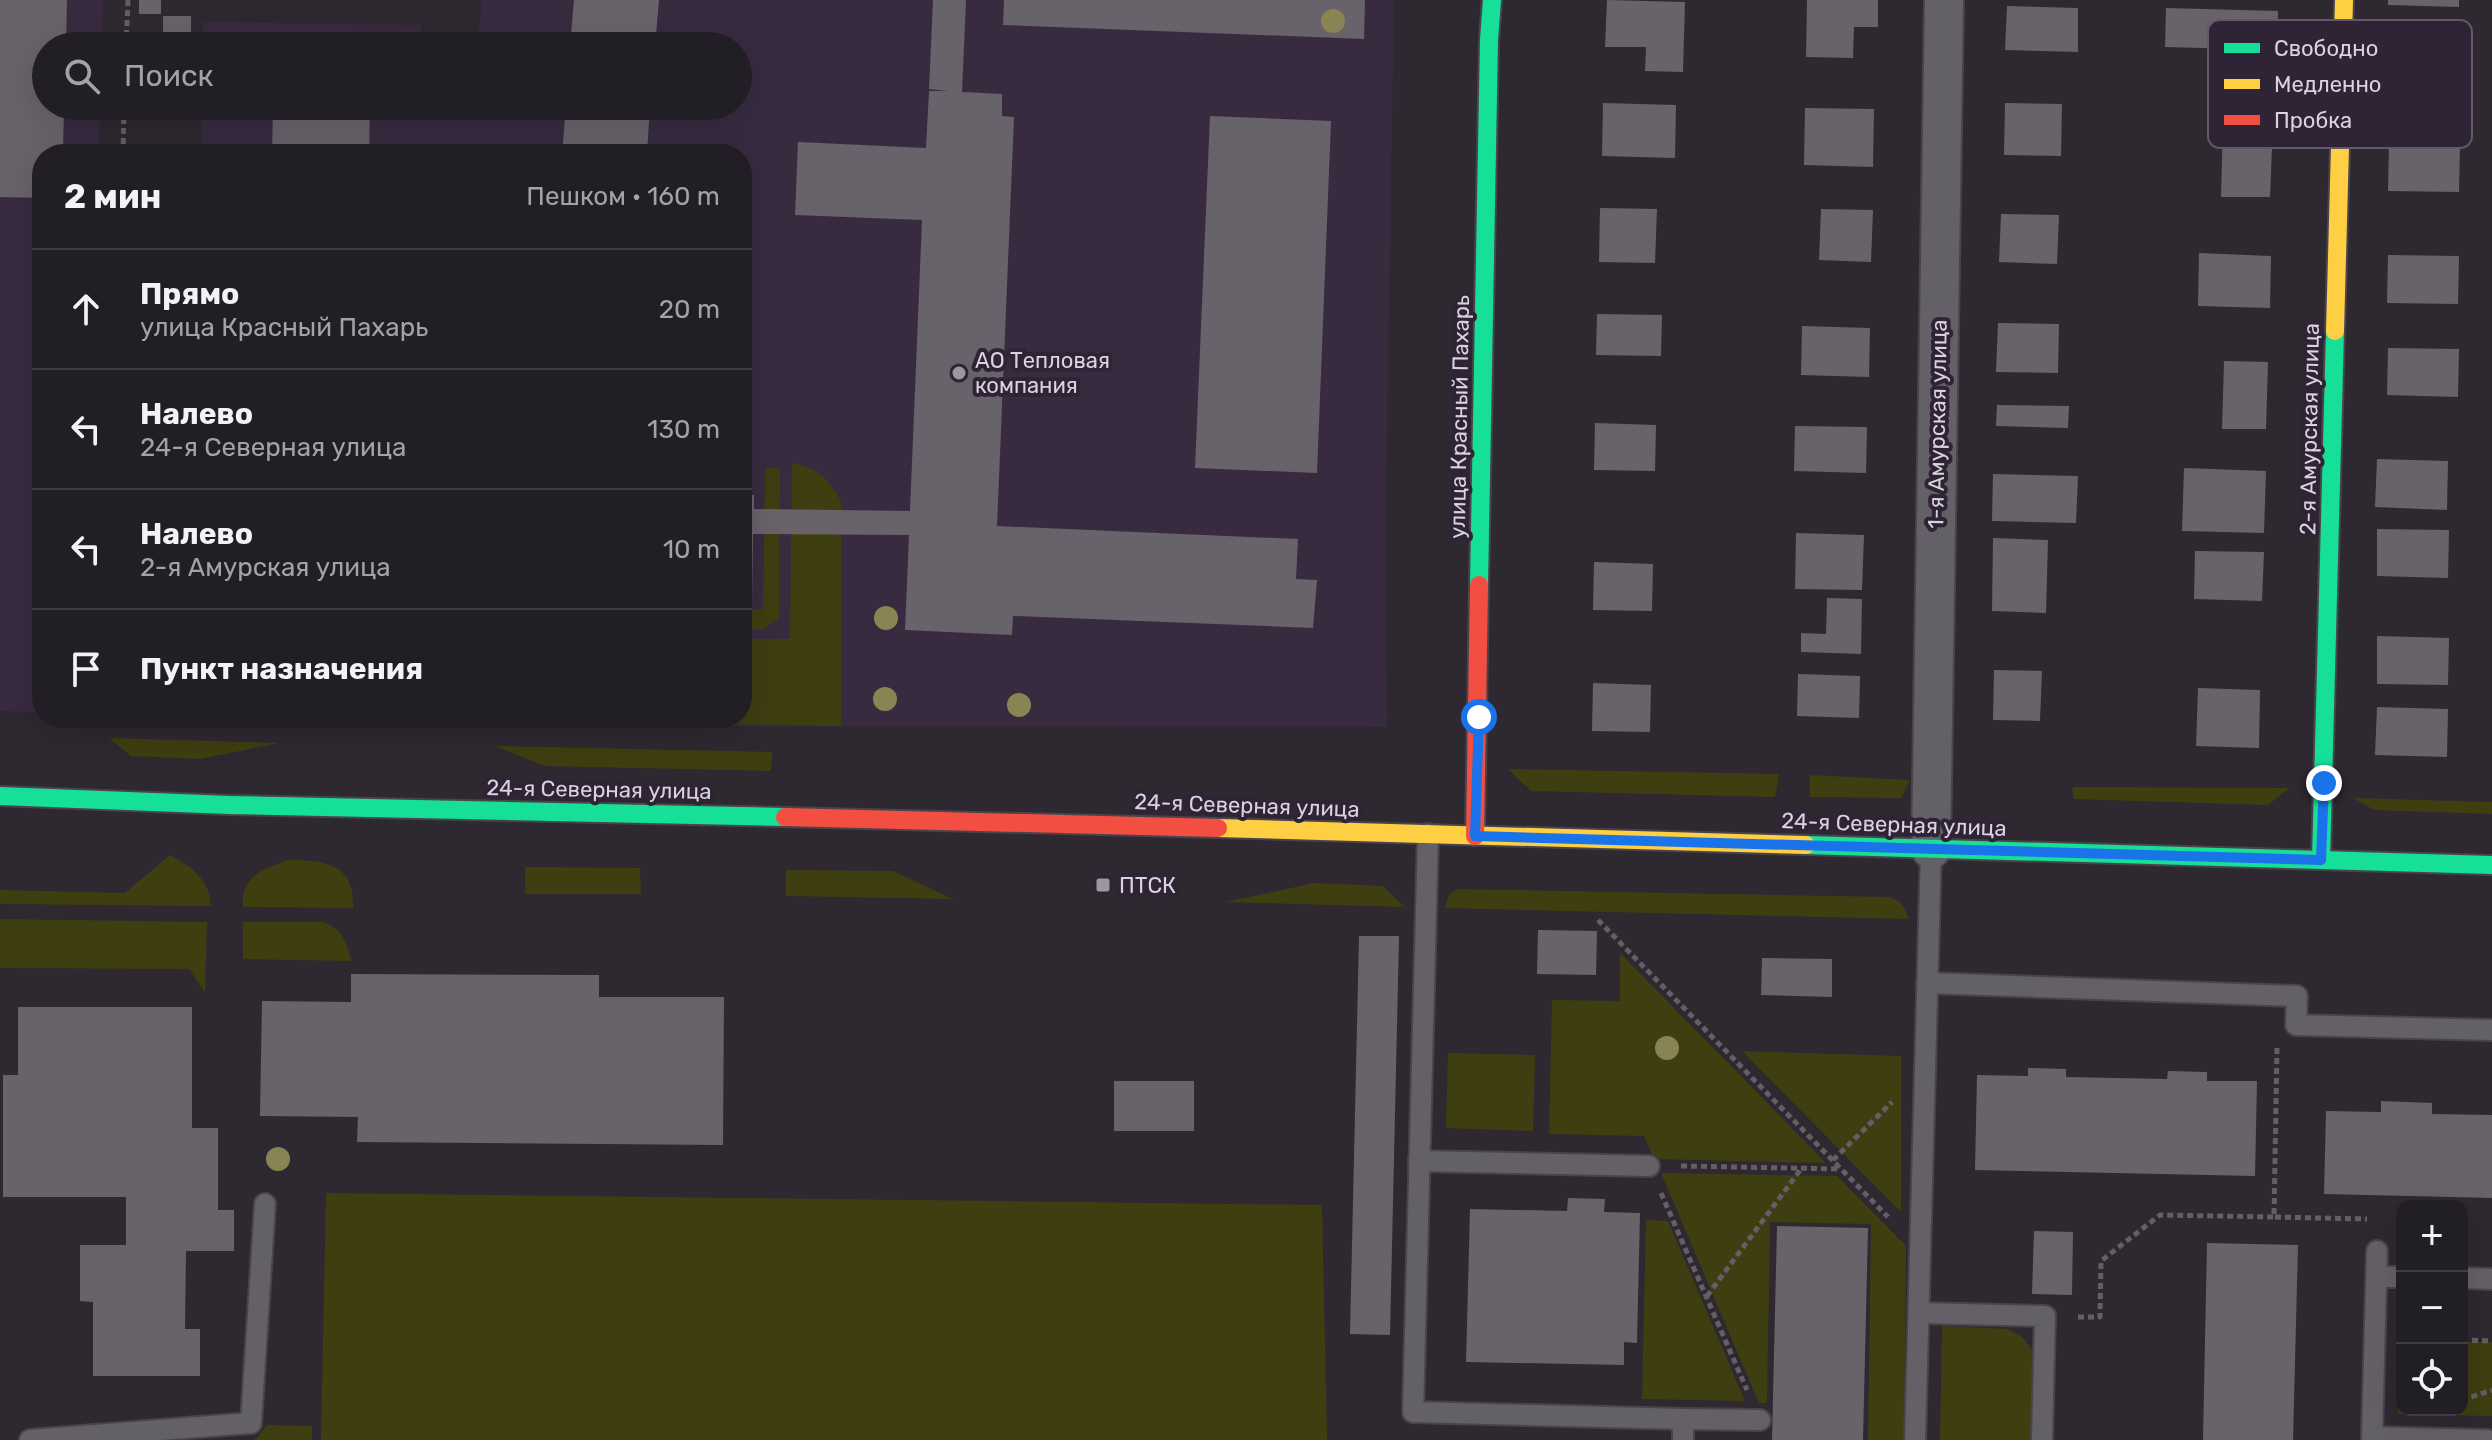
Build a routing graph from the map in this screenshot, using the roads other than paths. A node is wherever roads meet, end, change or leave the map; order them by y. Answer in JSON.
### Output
{"nodes":[{"id":1,"x":1492,"y":0,"type":"edge"},
{"id":2,"x":1944,"y":0,"type":"edge"},
{"id":3,"x":2344,"y":0,"type":"edge"},
{"id":4,"x":2343,"y":20,"type":"edge"},
{"id":5,"x":2340,"y":148,"type":"edge"},
{"id":6,"x":0,"y":796,"type":"edge"},
{"id":7,"x":1428,"y":834,"type":"junction"},
{"id":8,"x":1475,"y":836,"type":"junction"},
{"id":9,"x":1931,"y":849,"type":"junction"},
{"id":10,"x":2321,"y":860,"type":"junction"},
{"id":11,"x":2492,"y":865,"type":"edge"},
{"id":12,"x":1927,"y":983,"type":"junction"},
{"id":13,"x":2492,"y":1030,"type":"edge"},
{"id":14,"x":1419,"y":1161,"type":"junction"},
{"id":15,"x":1649,"y":1166,"type":"road end"},
{"id":16,"x":265,"y":1204,"type":"dead end"},
{"id":17,"x":2377,"y":1251,"type":"road end"},
{"id":18,"x":2377,"y":1277,"type":"junction"},
{"id":19,"x":2396,"y":1277,"type":"edge"},
{"id":20,"x":2468,"y":1278,"type":"edge"},
{"id":21,"x":2492,"y":1279,"type":"edge"},
{"id":22,"x":1919,"y":1313,"type":"junction"},
{"id":23,"x":1683,"y":1419,"type":"junction"},
{"id":24,"x":1760,"y":1420,"type":"road end"},
{"id":25,"x":2372,"y":1439,"type":"edge"},
{"id":26,"x":30,"y":1440,"type":"edge"},
{"id":27,"x":1683,"y":1440,"type":"edge"},
{"id":28,"x":1915,"y":1440,"type":"edge"},
{"id":29,"x":2042,"y":1440,"type":"edge"},
{"id":30,"x":2487,"y":1440,"type":"edge"}],
"edges":[{"from":1,"to":8,"type":"main road","name":"улица Красный Пахарь"},
{"from":2,"to":9,"type":"street","name":"1-я Амурская улица"},
{"from":3,"to":4,"type":"main road","name":"2-я Амурская улица"},
{"from":5,"to":10,"type":"main road","name":"2-я Амурская улица"},
{"from":6,"to":7,"type":"main road","name":"24-я Северная улица"},
{"from":7,"to":8,"type":"main road","name":"24-я Северная улица"},
{"from":7,"to":14,"type":"lane"},
{"from":8,"to":9,"type":"main road","name":"24-я Северная улица"},
{"from":9,"to":10,"type":"main road","name":"24-я Северная улица"},
{"from":9,"to":12,"type":"lane"},
{"from":10,"to":11,"type":"main road","name":"24-я Северная улица"},
{"from":12,"to":13,"type":"lane"},
{"from":12,"to":22,"type":"lane"},
{"from":14,"to":15,"type":"lane"},
{"from":14,"to":23,"type":"lane"},
{"from":16,"to":26,"type":"lane"},
{"from":17,"to":18,"type":"lane"},
{"from":18,"to":19,"type":"lane"},
{"from":18,"to":25,"type":"lane"},
{"from":20,"to":21,"type":"lane"},
{"from":22,"to":28,"type":"lane"},
{"from":22,"to":29,"type":"lane"},
{"from":23,"to":24,"type":"lane"},
{"from":23,"to":27,"type":"lane"},
{"from":25,"to":30,"type":"lane"}]}
